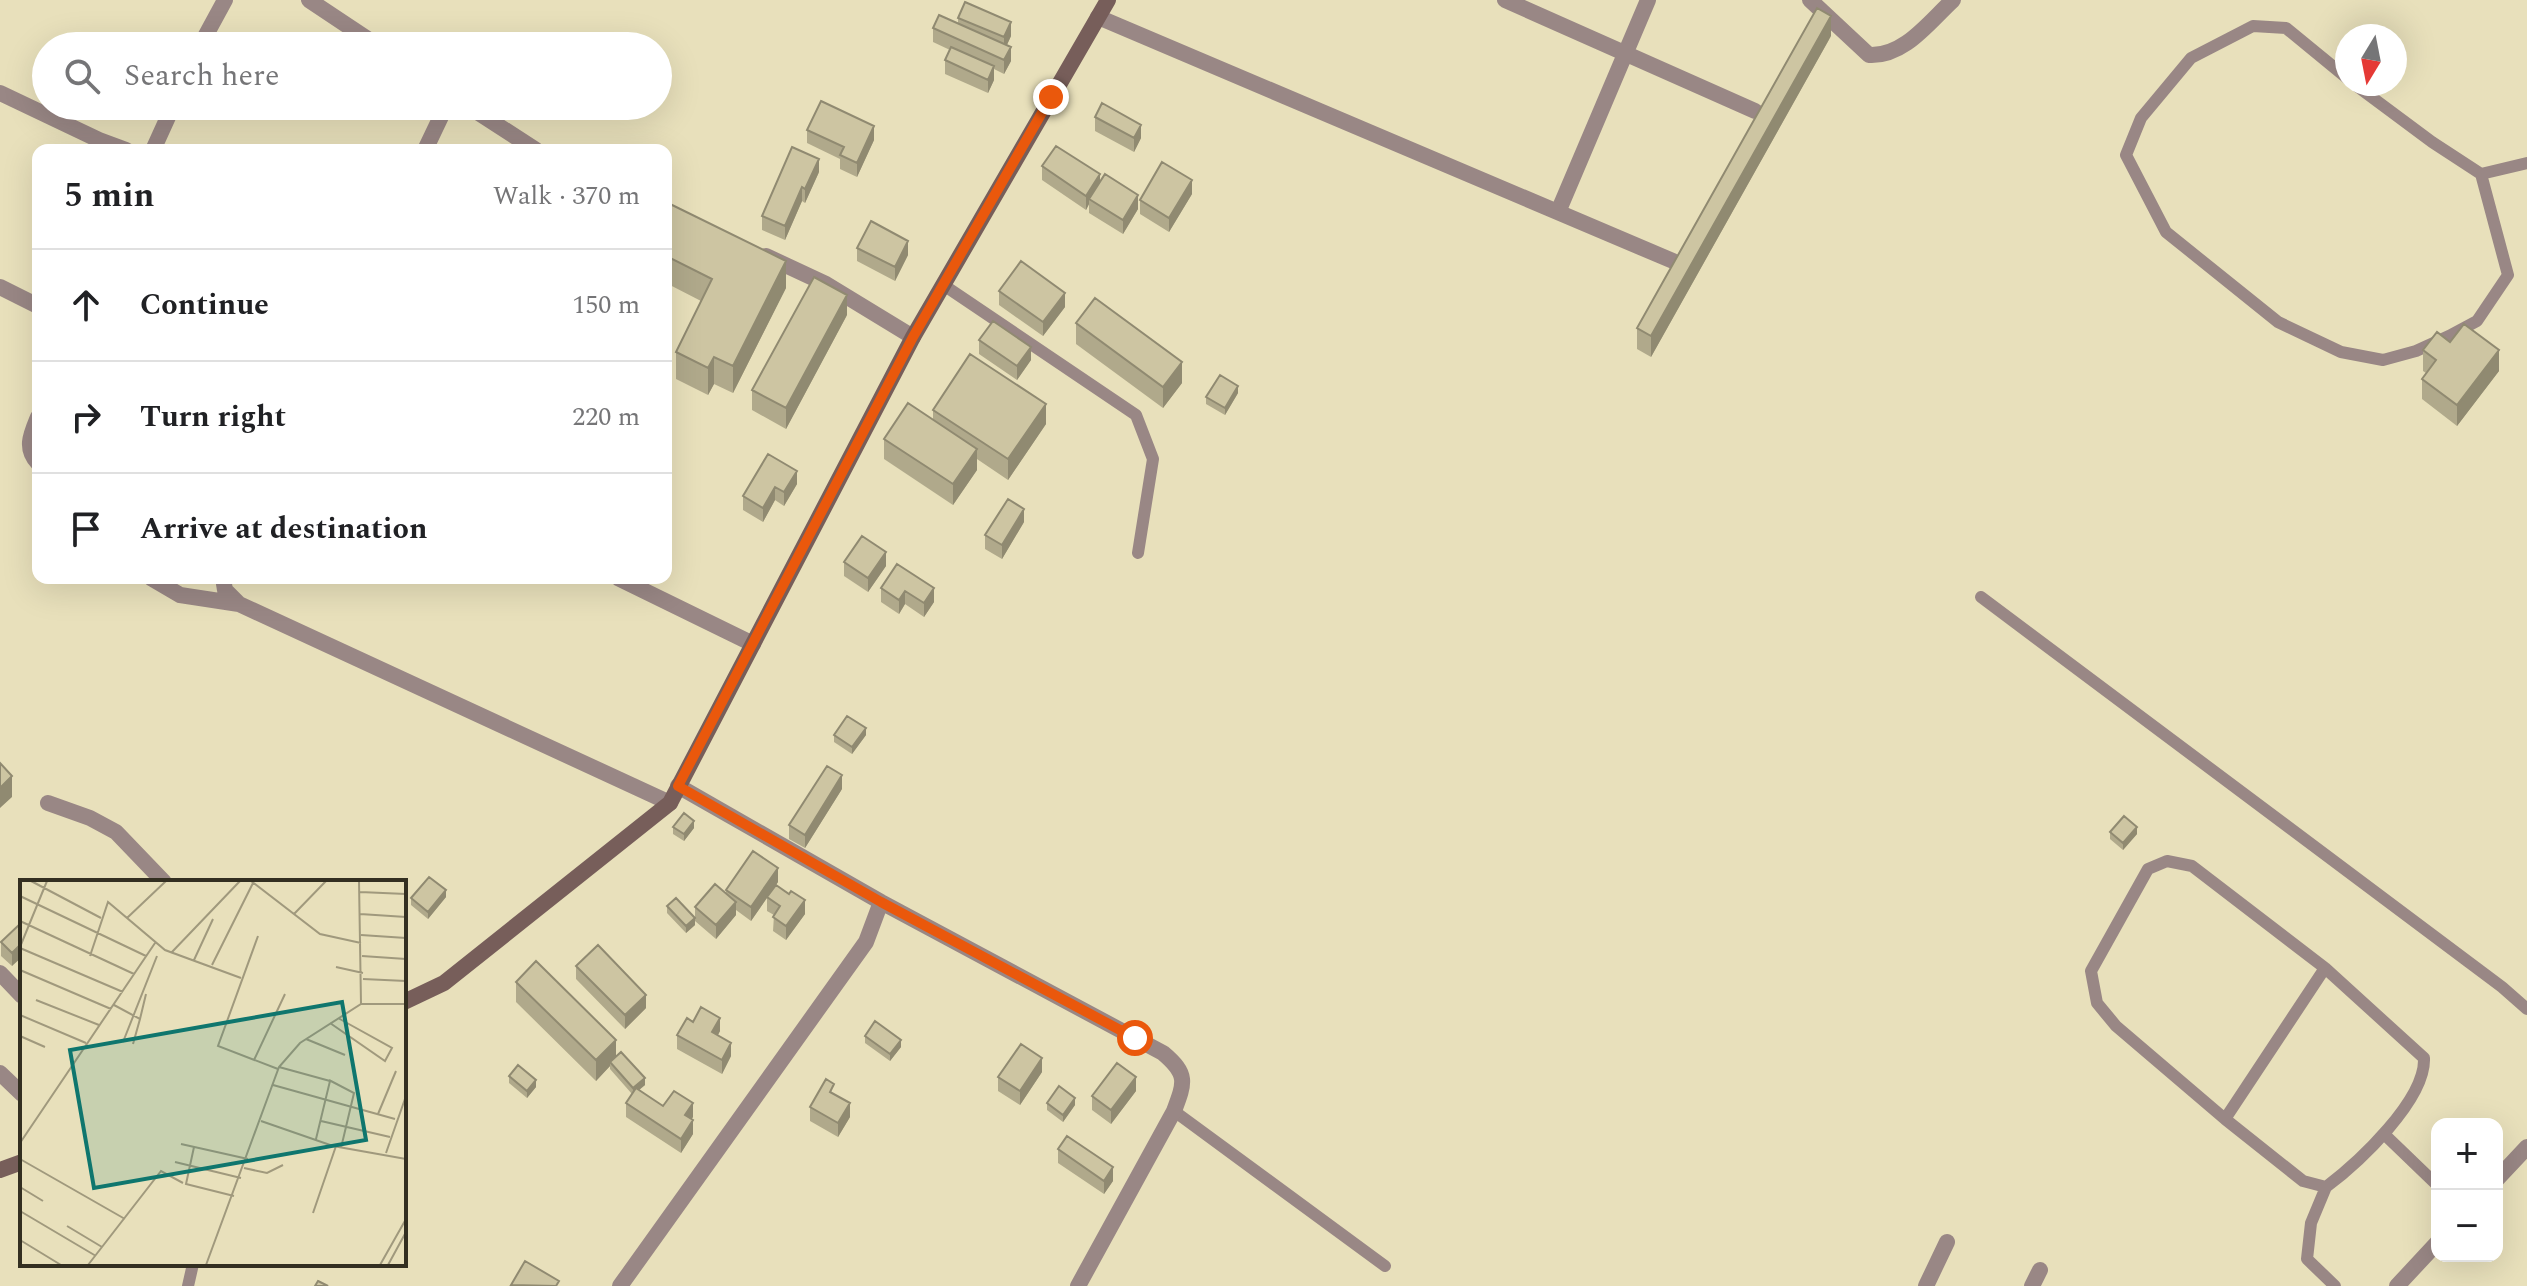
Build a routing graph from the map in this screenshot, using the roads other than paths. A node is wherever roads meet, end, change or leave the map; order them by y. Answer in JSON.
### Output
{"nodes":[{"id":1,"x":225,"y":0,"type":"edge"},
{"id":2,"x":309,"y":0,"type":"edge"},
{"id":3,"x":1108,"y":0,"type":"edge"},
{"id":4,"x":1505,"y":0,"type":"edge"},
{"id":5,"x":1648,"y":0,"type":"edge"},
{"id":6,"x":1810,"y":0,"type":"edge"},
{"id":7,"x":1953,"y":0,"type":"edge"},
{"id":8,"x":1098,"y":17,"type":"junction"},
{"id":9,"x":208,"y":32,"type":"edge"},
{"id":10,"x":357,"y":32,"type":"edge"},
{"id":11,"x":1626,"y":54,"type":"junction"},
{"id":12,"x":2335,"y":68,"type":"edge"},
{"id":13,"x":0,"y":93,"type":"edge"},
{"id":14,"x":2370,"y":96,"type":"edge"},
{"id":15,"x":32,"y":108,"type":"edge"},
{"id":16,"x":1755,"y":111,"type":"edge"},
{"id":17,"x":57,"y":120,"type":"edge"},
{"id":18,"x":167,"y":120,"type":"edge"},
{"id":19,"x":439,"y":120,"type":"edge"},
{"id":20,"x":490,"y":120,"type":"edge"},
{"id":21,"x":110,"y":144,"type":"edge"},
{"id":22,"x":156,"y":144,"type":"edge"},
{"id":23,"x":428,"y":144,"type":"edge"},
{"id":24,"x":527,"y":144,"type":"edge"},
{"id":25,"x":2527,"y":163,"type":"edge"},
{"id":26,"x":2481,"y":174,"type":"junction"},
{"id":27,"x":1558,"y":212,"type":"junction"},
{"id":28,"x":753,"y":250,"type":"edge"},
{"id":29,"x":1673,"y":261,"type":"edge"},
{"id":30,"x":942,"y":284,"type":"junction"},
{"id":31,"x":0,"y":287,"type":"edge"},
{"id":32,"x":32,"y":303,"type":"edge"},
{"id":33,"x":913,"y":337,"type":"junction"},
{"id":34,"x":1138,"y":553,"type":"dead end"},
{"id":35,"x":161,"y":584,"type":"edge"},
{"id":36,"x":224,"y":584,"type":"edge"},
{"id":37,"x":630,"y":584,"type":"edge"},
{"id":38,"x":1981,"y":597,"type":"dead end"},
{"id":39,"x":239,"y":604,"type":"junction"},
{"id":40,"x":753,"y":644,"type":"junction"},
{"id":41,"x":678,"y":786,"type":"junction"},
{"id":42,"x":48,"y":803,"type":"dead end"},
{"id":43,"x":670,"y":803,"type":"junction"},
{"id":44,"x":162,"y":880,"type":"edge"},
{"id":45,"x":881,"y":902,"type":"junction"},
{"id":46,"x":2325,"y":968,"type":"junction"},
{"id":47,"x":0,"y":973,"type":"edge"},
{"id":48,"x":20,"y":994,"type":"edge"},
{"id":49,"x":406,"y":1001,"type":"edge"},
{"id":50,"x":2527,"y":1009,"type":"edge"},
{"id":51,"x":0,"y":1073,"type":"edge"},
{"id":52,"x":20,"y":1092,"type":"edge"},
{"id":53,"x":1174,"y":1111,"type":"junction"},
{"id":54,"x":2225,"y":1119,"type":"junction"},
{"id":55,"x":2384,"y":1134,"type":"junction"},
{"id":56,"x":2527,"y":1147,"type":"edge"},
{"id":57,"x":20,"y":1163,"type":"edge"},
{"id":58,"x":0,"y":1170,"type":"edge"},
{"id":59,"x":2503,"y":1173,"type":"edge"},
{"id":60,"x":2431,"y":1179,"type":"edge"},
{"id":61,"x":2326,"y":1187,"type":"junction"},
{"id":62,"x":1947,"y":1242,"type":"dead end"},
{"id":63,"x":2431,"y":1249,"type":"edge"},
{"id":64,"x":193,"y":1266,"type":"edge"},
{"id":65,"x":1385,"y":1266,"type":"dead end"},
{"id":66,"x":2040,"y":1270,"type":"dead end"},
{"id":67,"x":188,"y":1286,"type":"edge"},
{"id":68,"x":620,"y":1286,"type":"edge"},
{"id":69,"x":1078,"y":1286,"type":"edge"},
{"id":70,"x":1926,"y":1286,"type":"edge"},
{"id":71,"x":2032,"y":1286,"type":"edge"},
{"id":72,"x":2335,"y":1286,"type":"edge"},
{"id":73,"x":2397,"y":1286,"type":"edge"}],
"edges":[{"from":1,"to":9,"type":"street"},
{"from":2,"to":10,"type":"street"},
{"from":3,"to":8,"type":"street"},
{"from":4,"to":11,"type":"street"},
{"from":5,"to":11,"type":"street"},
{"from":6,"to":7,"type":"street"},
{"from":8,"to":27,"type":"street"},
{"from":8,"to":30,"type":"street"},
{"from":11,"to":16,"type":"street"},
{"from":11,"to":27,"type":"street"},
{"from":12,"to":26,"type":"lane"},
{"from":13,"to":15,"type":"street"},
{"from":14,"to":26,"type":"lane"},
{"from":17,"to":21,"type":"street"},
{"from":18,"to":22,"type":"street"},
{"from":19,"to":23,"type":"street"},
{"from":20,"to":24,"type":"street"},
{"from":25,"to":26,"type":"lane"},
{"from":27,"to":29,"type":"street"},
{"from":28,"to":33,"type":"street"},
{"from":30,"to":33,"type":"street"},
{"from":30,"to":34,"type":"lane"},
{"from":31,"to":32,"type":"street"},
{"from":33,"to":40,"type":"street"},
{"from":35,"to":39,"type":"street"},
{"from":36,"to":39,"type":"street"},
{"from":37,"to":40,"type":"street"},
{"from":38,"to":50,"type":"lane"},
{"from":39,"to":43,"type":"street"},
{"from":40,"to":41,"type":"street"},
{"from":41,"to":43,"type":"street"},
{"from":41,"to":45,"type":"street"},
{"from":42,"to":44,"type":"street"},
{"from":43,"to":49,"type":"street"},
{"from":45,"to":53,"type":"street"},
{"from":45,"to":68,"type":"street"},
{"from":46,"to":54,"type":"lane"},
{"from":46,"to":54,"type":"lane"},
{"from":46,"to":55,"type":"lane"},
{"from":47,"to":48,"type":"street"},
{"from":51,"to":52,"type":"street"},
{"from":53,"to":65,"type":"lane"},
{"from":53,"to":69,"type":"street"},
{"from":54,"to":61,"type":"lane"},
{"from":55,"to":60,"type":"lane"},
{"from":55,"to":61,"type":"lane"},
{"from":56,"to":59,"type":"street"},
{"from":57,"to":58,"type":"street"},
{"from":61,"to":72,"type":"lane"},
{"from":62,"to":70,"type":"street"},
{"from":63,"to":73,"type":"street"},
{"from":64,"to":67,"type":"lane"},
{"from":66,"to":71,"type":"street"}]}
